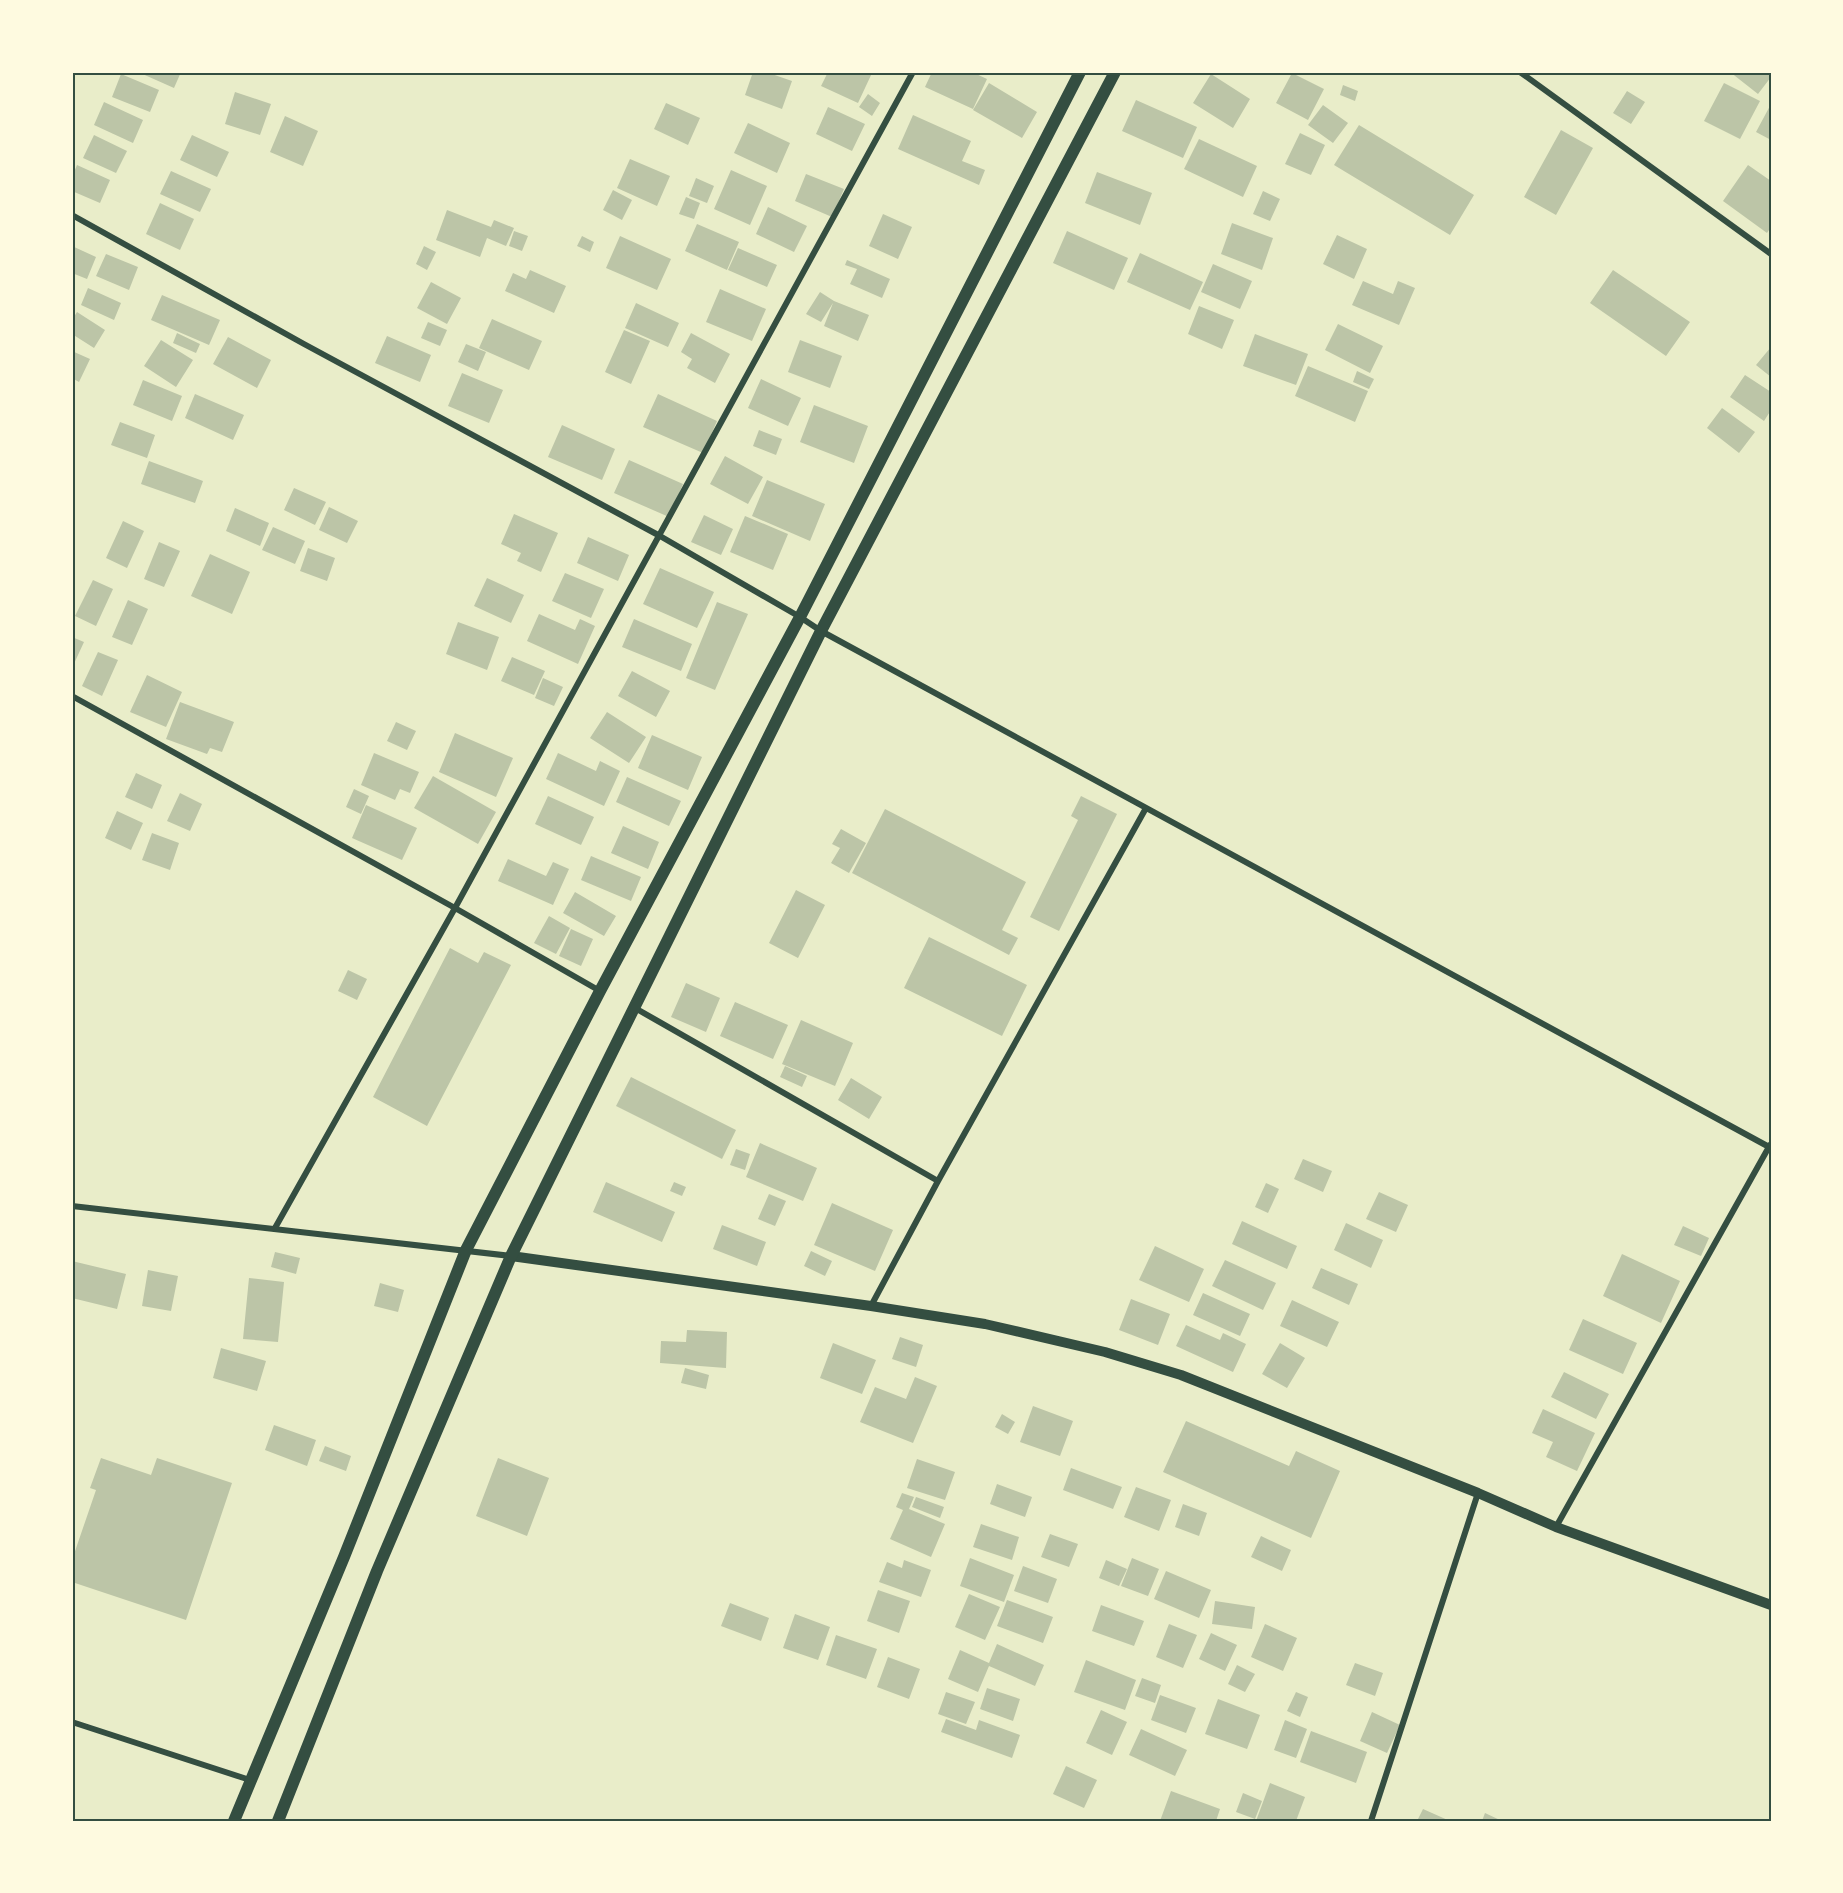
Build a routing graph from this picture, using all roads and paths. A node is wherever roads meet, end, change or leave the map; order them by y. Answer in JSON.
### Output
{"nodes":[{"id":1,"x":913,"y":72,"type":"edge"},
{"id":2,"x":1080,"y":72,"type":"edge"},
{"id":3,"x":1116,"y":72,"type":"edge"},
{"id":4,"x":1520,"y":72,"type":"edge"},
{"id":5,"x":72,"y":215,"type":"edge"},
{"id":6,"x":1771,"y":254,"type":"edge"},
{"id":7,"x":660,"y":536,"type":"junction"},
{"id":8,"x":800,"y":616,"type":"junction"},
{"id":9,"x":821,"y":631,"type":"junction"},
{"id":10,"x":72,"y":696,"type":"edge"},
{"id":11,"x":1146,"y":808,"type":"junction"},
{"id":12,"x":455,"y":908,"type":"junction"},
{"id":13,"x":600,"y":991,"type":"junction"},
{"id":14,"x":635,"y":1008,"type":"junction"},
{"id":15,"x":1770,"y":1146,"type":"edge"},
{"id":16,"x":938,"y":1181,"type":"junction"},
{"id":17,"x":72,"y":1199,"type":"edge"},
{"id":18,"x":74,"y":1206,"type":"edge"},
{"id":19,"x":275,"y":1228,"type":"junction"},
{"id":20,"x":465,"y":1250,"type":"junction"},
{"id":21,"x":512,"y":1256,"type":"junction"},
{"id":22,"x":871,"y":1306,"type":"junction"},
{"id":23,"x":1478,"y":1493,"type":"junction"},
{"id":24,"x":1556,"y":1527,"type":"junction"},
{"id":25,"x":1771,"y":1605,"type":"edge"},
{"id":26,"x":72,"y":1722,"type":"edge"},
{"id":27,"x":250,"y":1780,"type":"junction"},
{"id":28,"x":234,"y":1821,"type":"edge"},
{"id":29,"x":278,"y":1821,"type":"edge"},
{"id":30,"x":1371,"y":1821,"type":"edge"}],
"edges":[{"from":1,"to":7,"type":"street"},
{"from":2,"to":8,"type":"main road"},
{"from":3,"to":9,"type":"main road"},
{"from":4,"to":6,"type":"street"},
{"from":5,"to":7,"type":"street"},
{"from":7,"to":8,"type":"street"},
{"from":7,"to":12,"type":"street"},
{"from":8,"to":9,"type":"street"},
{"from":8,"to":13,"type":"main road"},
{"from":9,"to":11,"type":"street"},
{"from":9,"to":14,"type":"main road"},
{"from":10,"to":12,"type":"street"},
{"from":11,"to":15,"type":"street"},
{"from":11,"to":16,"type":"street"},
{"from":12,"to":13,"type":"street"},
{"from":12,"to":19,"type":"street"},
{"from":13,"to":20,"type":"main road"},
{"from":14,"to":16,"type":"street"},
{"from":14,"to":21,"type":"main road"},
{"from":15,"to":24,"type":"street"},
{"from":16,"to":22,"type":"street"},
{"from":17,"to":18,"type":"street"},
{"from":18,"to":19,"type":"street"},
{"from":19,"to":20,"type":"street"},
{"from":20,"to":21,"type":"street"},
{"from":20,"to":27,"type":"main road"},
{"from":21,"to":22,"type":"street"},
{"from":21,"to":29,"type":"main road"},
{"from":22,"to":23,"type":"street"},
{"from":23,"to":24,"type":"street"},
{"from":23,"to":30,"type":"street"},
{"from":24,"to":25,"type":"street"},
{"from":26,"to":27,"type":"street"},
{"from":27,"to":28,"type":"main road"}]}
